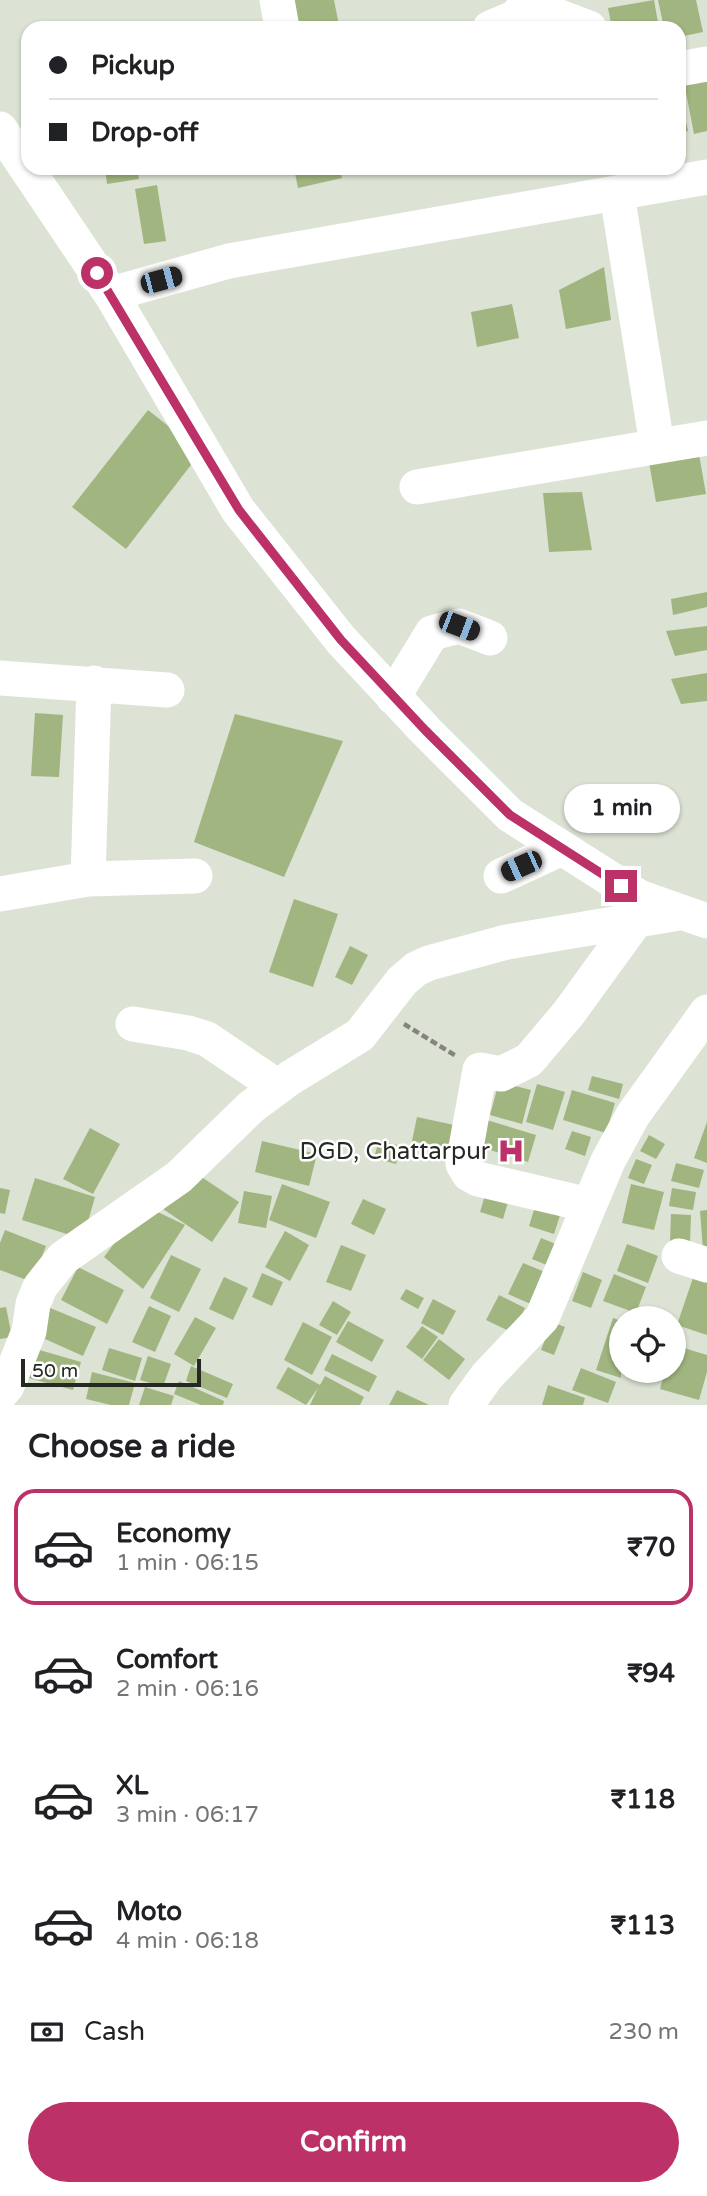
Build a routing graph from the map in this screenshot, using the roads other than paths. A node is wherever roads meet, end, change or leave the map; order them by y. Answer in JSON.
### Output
{"nodes":[{"id":1,"x":277,"y":0,"type":"edge"},
{"id":2,"x":529,"y":3,"type":"edge"},
{"id":3,"x":281,"y":21,"type":"edge"},
{"id":4,"x":507,"y":21,"type":"edge"},
{"id":5,"x":572,"y":21,"type":"edge"},
{"id":6,"x":707,"y":64,"type":"edge"},
{"id":7,"x":686,"y":68,"type":"edge"},
{"id":8,"x":21,"y":120,"type":"edge"},
{"id":9,"x":0,"y":124,"type":"edge"},
{"id":10,"x":0,"y":129,"type":"edge"},
{"id":11,"x":21,"y":160,"type":"edge"},
{"id":12,"x":31,"y":175,"type":"edge"},
{"id":13,"x":707,"y":177,"type":"edge"},
{"id":14,"x":617,"y":194,"type":"junction"},
{"id":15,"x":111,"y":294,"type":"junction"},
{"id":16,"x":707,"y":438,"type":"edge"},
{"id":17,"x":657,"y":445,"type":"junction"},
{"id":18,"x":416,"y":487,"type":"dead end"},
{"id":19,"x":490,"y":638,"type":"dead end"},
{"id":20,"x":0,"y":678,"type":"edge"},
{"id":21,"x":94,"y":683,"type":"junction"},
{"id":22,"x":167,"y":690,"type":"dead end"},
{"id":23,"x":393,"y":697,"type":"junction"},
{"id":24,"x":562,"y":848,"type":"junction"},
{"id":25,"x":195,"y":876,"type":"dead end"},
{"id":26,"x":501,"y":876,"type":"dead end"},
{"id":27,"x":88,"y":879,"type":"junction"},
{"id":28,"x":0,"y":894,"type":"edge"},
{"id":29,"x":695,"y":917,"type":"edge"},
{"id":30,"x":637,"y":919,"type":"junction"},
{"id":31,"x":707,"y":1012,"type":"edge"},
{"id":32,"x":132,"y":1024,"type":"dead end"},
{"id":33,"x":278,"y":1087,"type":"junction"},
{"id":34,"x":589,"y":1205,"type":"junction"},
{"id":35,"x":0,"y":1394,"type":"edge"},
{"id":36,"x":466,"y":1405,"type":"edge"}],
"edges":[{"from":1,"to":3,"type":"street"},
{"from":2,"to":4,"type":"street"},
{"from":2,"to":5,"type":"street"},
{"from":6,"to":7,"type":"street"},
{"from":8,"to":9,"type":"street"},
{"from":10,"to":11,"type":"street"},
{"from":12,"to":15,"type":"street"},
{"from":13,"to":14,"type":"street"},
{"from":14,"to":15,"type":"street"},
{"from":14,"to":17,"type":"street"},
{"from":15,"to":23,"type":"street"},
{"from":16,"to":17,"type":"street"},
{"from":17,"to":18,"type":"street"},
{"from":19,"to":23,"type":"street"},
{"from":20,"to":21,"type":"street"},
{"from":21,"to":22,"type":"street"},
{"from":21,"to":27,"type":"street"},
{"from":23,"to":24,"type":"street"},
{"from":24,"to":26,"type":"street"},
{"from":24,"to":29,"type":"street"},
{"from":25,"to":27,"type":"street"},
{"from":27,"to":28,"type":"street"},
{"from":29,"to":30,"type":"street"},
{"from":30,"to":33,"type":"street"},
{"from":30,"to":34,"type":"street"},
{"from":31,"to":34,"type":"street"},
{"from":32,"to":33,"type":"street"},
{"from":33,"to":35,"type":"street"},
{"from":34,"to":36,"type":"street"}]}
